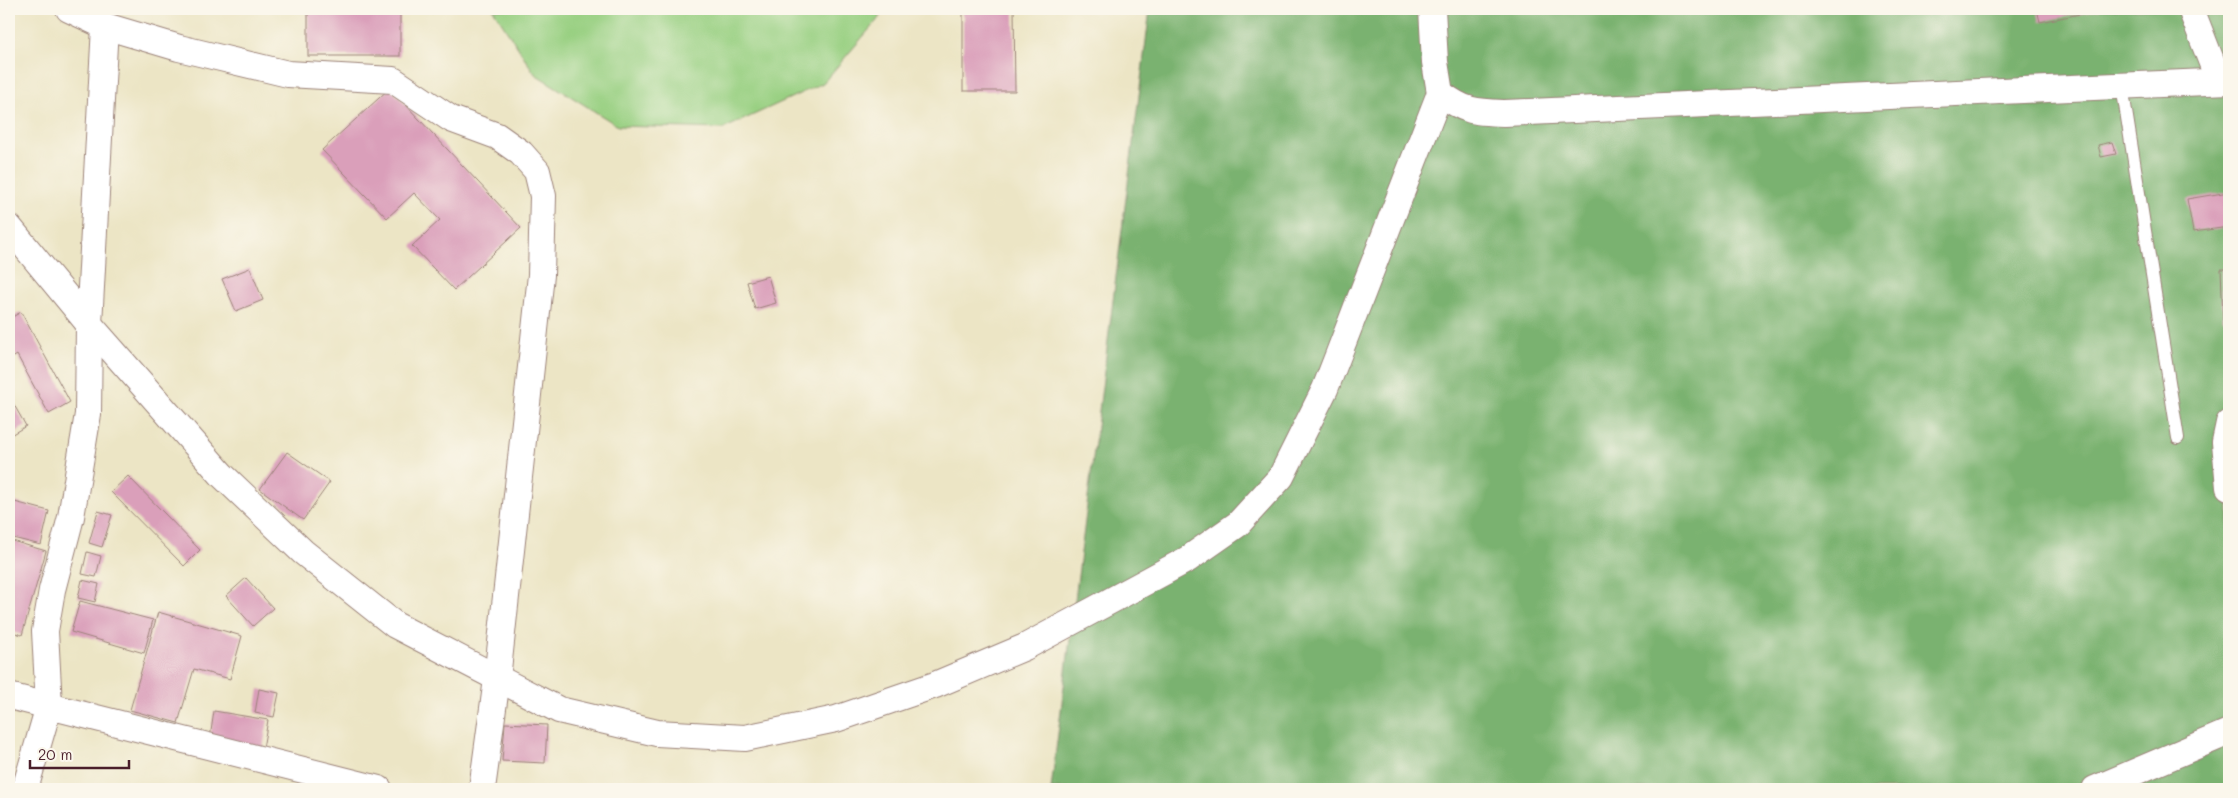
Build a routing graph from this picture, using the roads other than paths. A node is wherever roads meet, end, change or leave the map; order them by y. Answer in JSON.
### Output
{"nodes":[{"id":1,"x":68,"y":9,"type":"edge"},
{"id":2,"x":1432,"y":9,"type":"edge"},
{"id":3,"x":2191,"y":9,"type":"edge"},
{"id":4,"x":105,"y":26,"type":"junction"},
{"id":5,"x":2224,"y":81,"type":"edge"},
{"id":6,"x":2122,"y":86,"type":"junction"},
{"id":7,"x":1440,"y":93,"type":"junction"},
{"id":8,"x":9,"y":227,"type":"edge"},
{"id":9,"x":88,"y":324,"type":"junction"},
{"id":10,"x":2229,"y":423,"type":"edge"},
{"id":11,"x":2178,"y":438,"type":"dead end"},
{"id":12,"x":2229,"y":487,"type":"edge"},
{"id":13,"x":497,"y":679,"type":"junction"},
{"id":14,"x":9,"y":696,"type":"edge"},
{"id":15,"x":49,"y":706,"type":"junction"},
{"id":16,"x":2229,"y":732,"type":"edge"},
{"id":17,"x":25,"y":789,"type":"edge"},
{"id":18,"x":379,"y":789,"type":"edge"},
{"id":19,"x":482,"y":789,"type":"edge"},
{"id":20,"x":2096,"y":789,"type":"edge"}],
"edges":[{"from":1,"to":4,"type":"street"},
{"from":2,"to":7,"type":"street"},
{"from":3,"to":5,"type":"street"},
{"from":4,"to":9,"type":"street"},
{"from":4,"to":13,"type":"street"},
{"from":5,"to":6,"type":"street"},
{"from":6,"to":7,"type":"street"},
{"from":6,"to":11,"type":"lane"},
{"from":7,"to":13,"type":"street"},
{"from":8,"to":9,"type":"street"},
{"from":9,"to":13,"type":"street"},
{"from":9,"to":15,"type":"street"},
{"from":10,"to":12,"type":"street"},
{"from":13,"to":19,"type":"street"},
{"from":14,"to":15,"type":"street"},
{"from":15,"to":17,"type":"street"},
{"from":15,"to":18,"type":"street"},
{"from":16,"to":20,"type":"street"}]}
